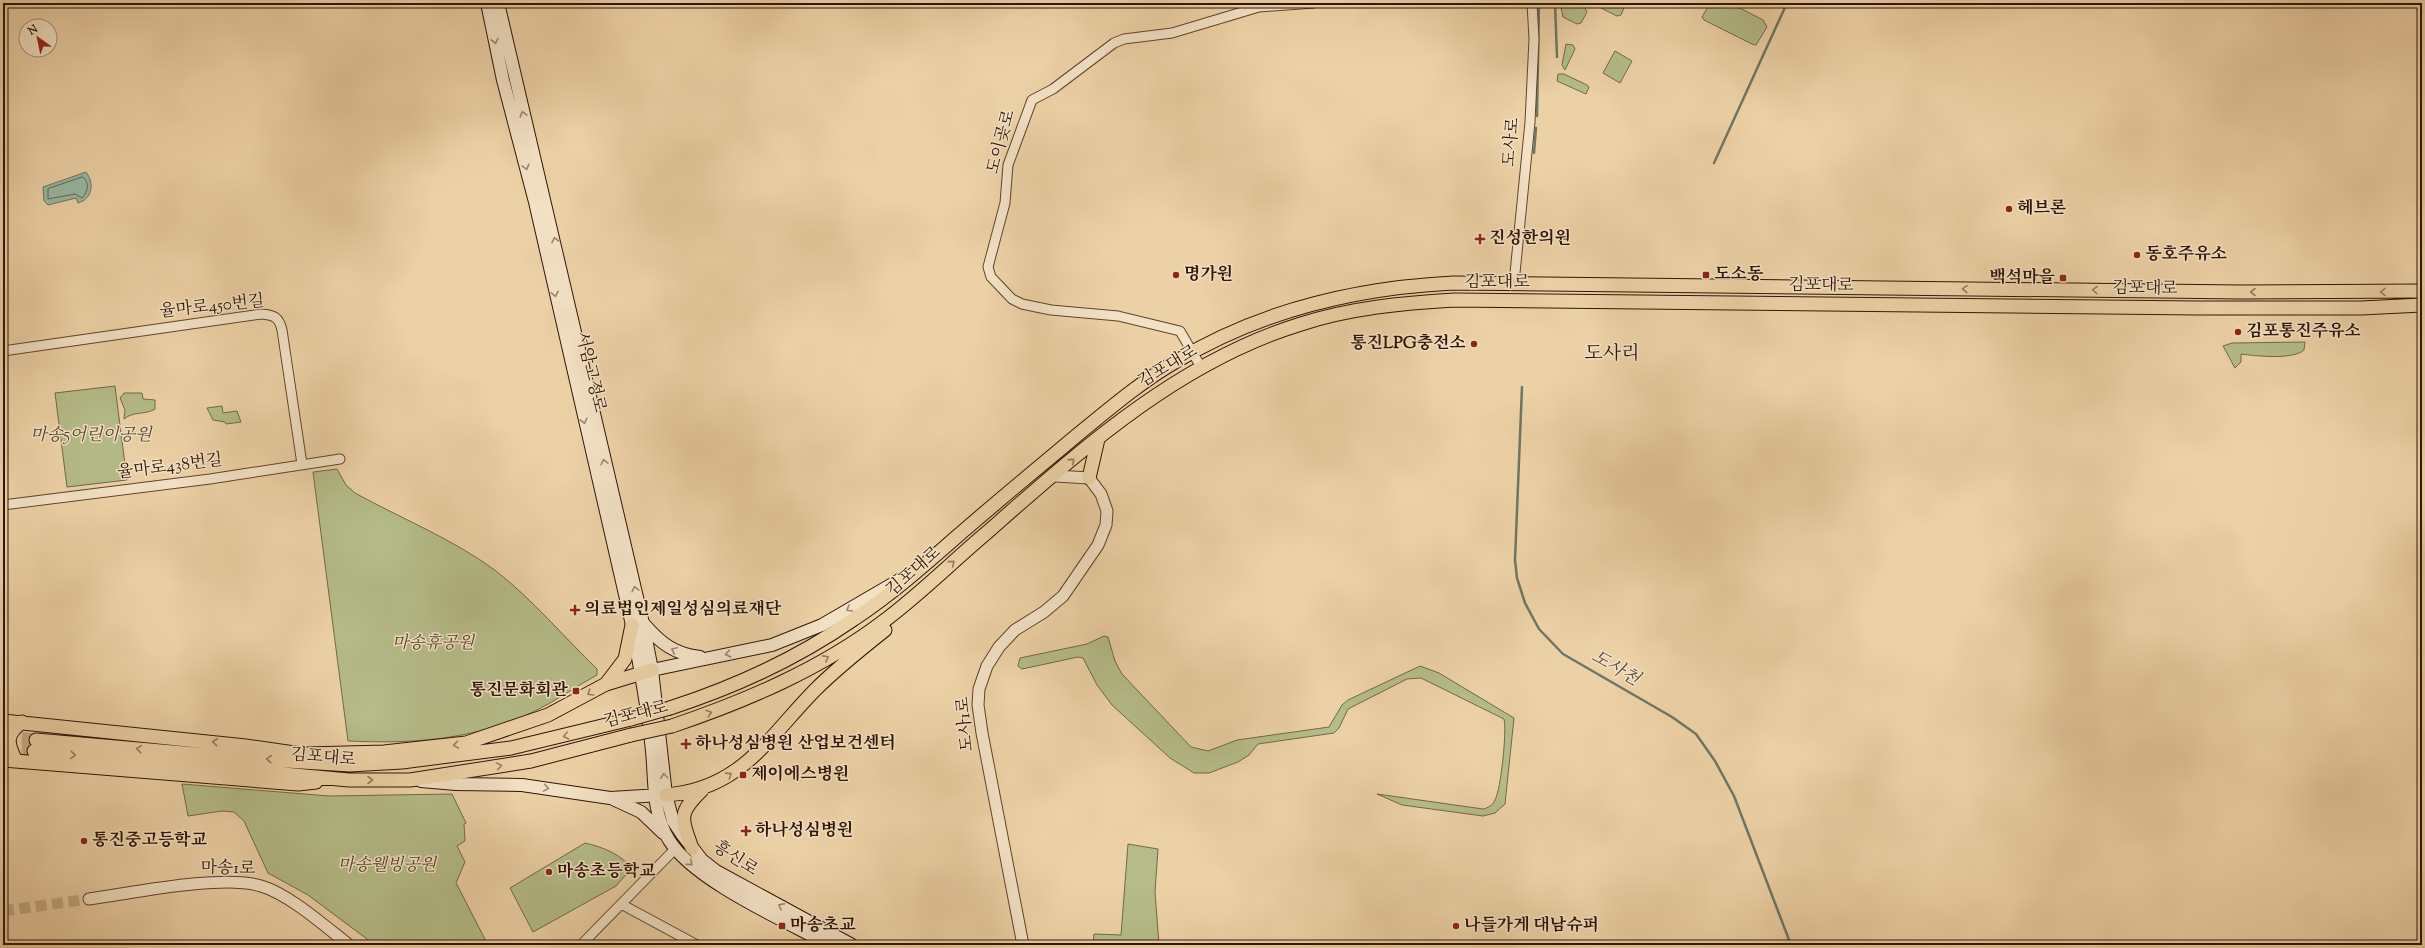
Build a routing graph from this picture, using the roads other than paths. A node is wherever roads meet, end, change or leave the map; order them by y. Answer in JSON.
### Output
{"nodes":[{"id":1,"x":487,"y":3,"type":"edge"},
{"id":2,"x":498,"y":3,"type":"edge"},
{"id":3,"x":1314,"y":3,"type":"edge"},
{"id":4,"x":1532,"y":3,"type":"edge"},
{"id":5,"x":1514,"y":283,"type":"junction"},
{"id":6,"x":2422,"y":291,"type":"edge"},
{"id":7,"x":2422,"y":305,"type":"edge"},
{"id":8,"x":3,"y":351,"type":"edge"},
{"id":9,"x":1192,"y":352,"type":"junction"},
{"id":10,"x":1201,"y":367,"type":"junction"},
{"id":11,"x":1098,"y":439,"type":"junction"},
{"id":12,"x":340,"y":459,"type":"dead end"},
{"id":13,"x":302,"y":464,"type":"junction"},
{"id":14,"x":1055,"y":476,"type":"junction"},
{"id":15,"x":1089,"y":478,"type":"junction"},
{"id":16,"x":3,"y":505,"type":"edge"},
{"id":17,"x":919,"y":568,"type":"junction"},
{"id":18,"x":933,"y":579,"type":"junction"},
{"id":19,"x":638,"y":624,"type":"junction"},
{"id":20,"x":712,"y":658,"type":"junction"},
{"id":21,"x":647,"y":671,"type":"junction"},
{"id":22,"x":606,"y":684,"type":"junction"},
{"id":23,"x":3,"y":721,"type":"edge"},
{"id":24,"x":22,"y":722,"type":"junction"},
{"id":25,"x":657,"y":751,"type":"joint"},
{"id":26,"x":306,"y":754,"type":"junction"},
{"id":27,"x":9,"y":760,"type":"edge"},
{"id":28,"x":350,"y":765,"type":"junction"},
{"id":29,"x":349,"y":780,"type":"junction"},
{"id":30,"x":410,"y":780,"type":"junction"},
{"id":31,"x":704,"y":788,"type":"junction"},
{"id":32,"x":660,"y":795,"type":"junction"},
{"id":33,"x":610,"y":798,"type":"junction"},
{"id":34,"x":672,"y":844,"type":"junction"},
{"id":35,"x":692,"y":848,"type":"junction"},
{"id":36,"x":89,"y":899,"type":"tunnel mouth"},
{"id":37,"x":622,"y":904,"type":"junction"},
{"id":38,"x":349,"y":945,"type":"edge"},
{"id":39,"x":581,"y":945,"type":"edge"},
{"id":40,"x":697,"y":945,"type":"edge"},
{"id":41,"x":830,"y":945,"type":"edge"},
{"id":42,"x":852,"y":945,"type":"edge"},
{"id":43,"x":1023,"y":945,"type":"edge"}],
"edges":[{"from":1,"to":19,"type":"main road","name":"서암고정로","one_way":true},
{"from":19,"to":2,"type":"main road","name":"서암고정로","one_way":true},
{"from":3,"to":9,"type":"street","name":"도이곶로"},
{"from":4,"to":5,"type":"street","name":"도사로"},
{"from":6,"to":5,"type":"main road","name":"김포대로","one_way":true},
{"from":5,"to":9,"type":"main road","name":"김포대로"},
{"from":7,"to":10,"type":"main road","name":"김포대로"},
{"from":8,"to":13,"type":"street","name":"율마로450번길"},
{"from":9,"to":10,"type":"street","name":"도이곶로"},
{"from":9,"to":17,"type":"main road","name":"김포대로"},
{"from":10,"to":11,"type":"main road","name":"김포대로"},
{"from":14,"to":11,"type":"main road","name":"김포대로","one_way":true},
{"from":11,"to":15,"type":"main road"},
{"from":12,"to":13,"type":"street","name":"율마로438번길"},
{"from":13,"to":16,"type":"street","name":"율마로438번길"},
{"from":14,"to":15,"type":"street"},
{"from":18,"to":14,"type":"main road","name":"김포대로","one_way":true},
{"from":15,"to":43,"type":"street","name":"도사1로"},
{"from":17,"to":20,"type":"main road","one_way":true},
{"from":17,"to":28,"type":"main road","name":"김포대로","one_way":true,"bridge":true},
{"from":30,"to":18,"type":"main road","name":"김포대로","one_way":true,"bridge":true},
{"from":31,"to":18,"type":"main road","one_way":true},
{"from":20,"to":19,"type":"main road","one_way":true},
{"from":19,"to":21,"type":"main road","name":"서암고정로"},
{"from":19,"to":22,"type":"main road"},
{"from":20,"to":21,"type":"main road"},
{"from":21,"to":22,"type":"main road"},
{"from":21,"to":25,"type":"main road","name":"서암고정로"},
{"from":22,"to":26,"type":"main road","one_way":true},
{"from":23,"to":24,"type":"main road"},
{"from":26,"to":24,"type":"main road","one_way":true},
{"from":24,"to":27,"type":"main road"},
{"from":25,"to":32,"type":"main road","name":"흥신로"},
{"from":26,"to":28,"type":"main road"},
{"from":27,"to":29,"type":"main road"},
{"from":28,"to":29,"type":"main road","name":"김포대로","one_way":true},
{"from":29,"to":30,"type":"main road","name":"김포대로","one_way":true},
{"from":30,"to":33,"type":"main road","one_way":true},
{"from":31,"to":32,"type":"main road"},
{"from":31,"to":35,"type":"main road"},
{"from":32,"to":33,"type":"main road"},
{"from":32,"to":34,"type":"main road","name":"흥신로"},
{"from":32,"to":35,"type":"main road","name":"흥신로"},
{"from":33,"to":34,"type":"main road"},
{"from":34,"to":37,"type":"street"},
{"from":34,"to":41,"type":"main road","name":"흥신로","one_way":true},
{"from":42,"to":35,"type":"main road","name":"흥신로","one_way":true},
{"from":36,"to":38,"type":"street","name":"마송1로"},
{"from":37,"to":39,"type":"street"},
{"from":37,"to":40,"type":"street"}]}
